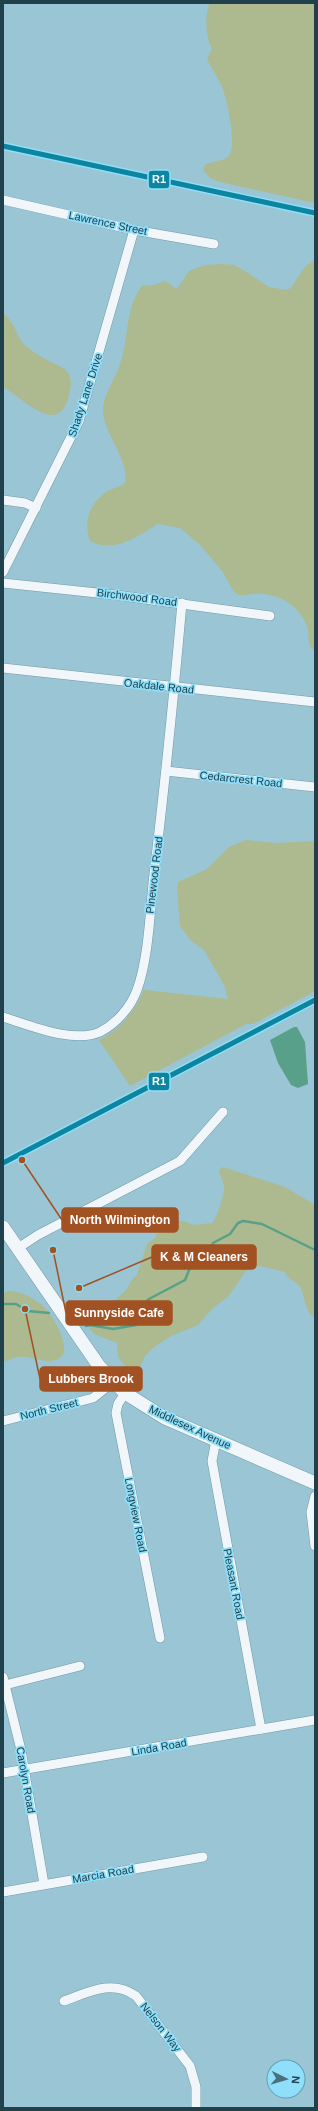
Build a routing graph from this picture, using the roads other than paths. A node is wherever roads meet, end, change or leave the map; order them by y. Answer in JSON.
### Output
{"nodes":[{"id":1,"x":3,"y":200,"type":"edge"},
{"id":2,"x":134,"y":230,"type":"junction"},
{"id":3,"x":214,"y":244,"type":"dead end"},
{"id":4,"x":3,"y":500,"type":"edge"},
{"id":5,"x":36,"y":508,"type":"junction"},
{"id":6,"x":3,"y":572,"type":"edge"},
{"id":7,"x":3,"y":583,"type":"edge"},
{"id":8,"x":182,"y":603,"type":"junction"},
{"id":9,"x":270,"y":616,"type":"dead end"},
{"id":10,"x":3,"y":668,"type":"edge"},
{"id":11,"x":175,"y":688,"type":"junction"},
{"id":12,"x":315,"y":702,"type":"edge"},
{"id":13,"x":166,"y":771,"type":"junction"},
{"id":14,"x":315,"y":787,"type":"edge"},
{"id":15,"x":3,"y":1017,"type":"edge"},
{"id":16,"x":223,"y":1112,"type":"dead end"},
{"id":17,"x":3,"y":1227,"type":"edge"},
{"id":18,"x":18,"y":1248,"type":"junction"},
{"id":19,"x":113,"y":1382,"type":"junction"},
{"id":20,"x":125,"y":1393,"type":"junction"},
{"id":21,"x":3,"y":1421,"type":"edge"},
{"id":22,"x":216,"y":1440,"type":"junction"},
{"id":23,"x":315,"y":1483,"type":"edge"},
{"id":24,"x":315,"y":1496,"type":"edge"},
{"id":25,"x":315,"y":1546,"type":"edge"},
{"id":26,"x":160,"y":1638,"type":"dead end"},
{"id":27,"x":80,"y":1666,"type":"dead end"},
{"id":28,"x":4,"y":1681,"type":"edge"},
{"id":29,"x":315,"y":1720,"type":"edge"},
{"id":30,"x":261,"y":1729,"type":"junction"},
{"id":31,"x":25,"y":1770,"type":"junction"},
{"id":32,"x":3,"y":1773,"type":"edge"},
{"id":33,"x":203,"y":1857,"type":"dead end"},
{"id":34,"x":44,"y":1884,"type":"junction"},
{"id":35,"x":3,"y":1892,"type":"edge"},
{"id":36,"x":64,"y":2001,"type":"dead end"},
{"id":37,"x":196,"y":2108,"type":"edge"}],
"edges":[{"from":1,"to":2,"type":"street","name":"Lawrence Street"},
{"from":2,"to":3,"type":"street","name":"Lawrence Street"},
{"from":2,"to":5,"type":"street","name":"Shady Lane Drive"},
{"from":4,"to":5,"type":"street"},
{"from":5,"to":6,"type":"street","name":"Shady Lane Drive"},
{"from":7,"to":8,"type":"street","name":"Birchwood Road"},
{"from":8,"to":9,"type":"street","name":"Birchwood Road"},
{"from":8,"to":11,"type":"street","name":"Pinewood Road"},
{"from":10,"to":11,"type":"street","name":"Oakdale Road"},
{"from":11,"to":12,"type":"street","name":"Oakdale Road"},
{"from":11,"to":13,"type":"street","name":"Pinewood Road"},
{"from":13,"to":14,"type":"street","name":"Cedarcrest Road"},
{"from":13,"to":15,"type":"street","name":"Pinewood Road"},
{"from":16,"to":18,"type":"street"},
{"from":17,"to":18,"type":"main road","name":"Middlesex Avenue"},
{"from":18,"to":19,"type":"main road","name":"Middlesex Avenue"},
{"from":19,"to":20,"type":"main road","name":"Middlesex Avenue"},
{"from":19,"to":21,"type":"street","name":"North Street"},
{"from":20,"to":22,"type":"main road","name":"Middlesex Avenue"},
{"from":20,"to":26,"type":"street","name":"Longview Road"},
{"from":22,"to":23,"type":"main road","name":"Middlesex Avenue"},
{"from":22,"to":30,"type":"street","name":"Pleasant Road"},
{"from":24,"to":25,"type":"street"},
{"from":27,"to":28,"type":"street"},
{"from":28,"to":31,"type":"street","name":"Carolyn Road"},
{"from":29,"to":30,"type":"street","name":"Linda Road"},
{"from":30,"to":31,"type":"street","name":"Linda Road"},
{"from":31,"to":32,"type":"street","name":"Linda Road"},
{"from":31,"to":34,"type":"street","name":"Carolyn Road"},
{"from":33,"to":34,"type":"street","name":"Marcia Road"},
{"from":34,"to":35,"type":"street","name":"Marcia Road"},
{"from":36,"to":37,"type":"street","name":"Nelson Way"}]}
